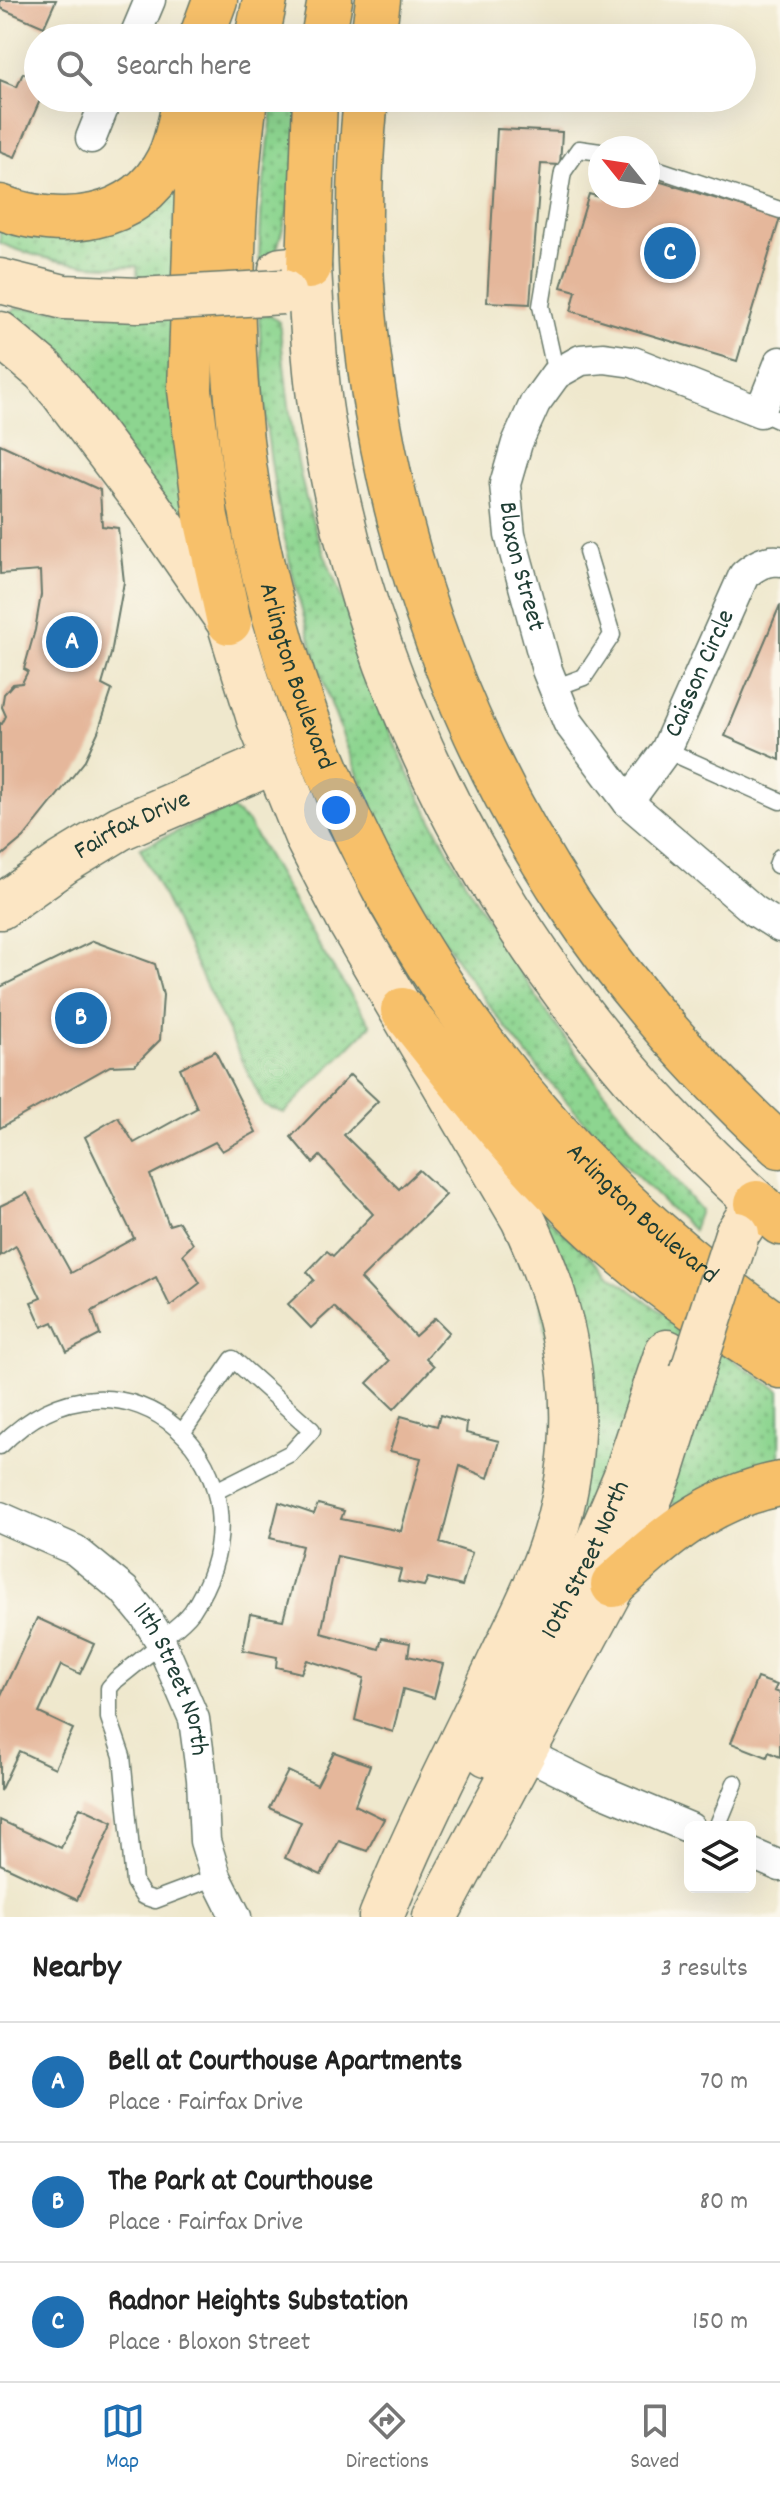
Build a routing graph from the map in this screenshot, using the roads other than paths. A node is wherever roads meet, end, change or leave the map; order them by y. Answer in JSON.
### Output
{"nodes":[{"id":1,"x":150,"y":0,"type":"edge"},
{"id":2,"x":215,"y":0,"type":"edge"},
{"id":3,"x":225,"y":0,"type":"edge"},
{"id":4,"x":265,"y":0,"type":"edge"},
{"id":5,"x":330,"y":0,"type":"edge"},
{"id":6,"x":378,"y":0,"type":"edge"},
{"id":7,"x":140,"y":24,"type":"edge"},
{"id":8,"x":206,"y":24,"type":"edge"},
{"id":9,"x":220,"y":24,"type":"edge"},
{"id":10,"x":260,"y":24,"type":"edge"},
{"id":11,"x":326,"y":24,"type":"edge"},
{"id":12,"x":375,"y":24,"type":"edge"},
{"id":13,"x":101,"y":112,"type":"edge"},
{"id":14,"x":183,"y":112,"type":"edge"},
{"id":15,"x":205,"y":112,"type":"edge"},
{"id":16,"x":243,"y":112,"type":"edge"},
{"id":17,"x":314,"y":112,"type":"edge"},
{"id":18,"x":365,"y":112,"type":"edge"},
{"id":19,"x":91,"y":138,"type":"dead end"},
{"id":20,"x":588,"y":150,"type":"edge"},
{"id":21,"x":660,"y":170,"type":"edge"},
{"id":22,"x":0,"y":207,"type":"edge"},
{"id":23,"x":780,"y":210,"type":"edge"},
{"id":24,"x":0,"y":256,"type":"edge"},
{"id":25,"x":296,"y":280,"type":"junction"},
{"id":26,"x":0,"y":281,"type":"edge"},
{"id":27,"x":138,"y":289,"type":"junction"},
{"id":28,"x":0,"y":334,"type":"edge"},
{"id":29,"x":780,"y":362,"type":"edge"},
{"id":30,"x":556,"y":374,"type":"junction"},
{"id":31,"x":770,"y":416,"type":"edge"},
{"id":32,"x":587,"y":552,"type":"dead end"},
{"id":33,"x":780,"y":561,"type":"edge"},
{"id":34,"x":229,"y":622,"type":"junction"},
{"id":35,"x":554,"y":688,"type":"junction"},
{"id":36,"x":666,"y":750,"type":"junction"},
{"id":37,"x":275,"y":761,"type":"junction"},
{"id":38,"x":780,"y":801,"type":"edge"},
{"id":39,"x":628,"y":802,"type":"junction"},
{"id":40,"x":0,"y":907,"type":"edge"},
{"id":41,"x":767,"y":919,"type":"edge"},
{"id":42,"x":403,"y":1010,"type":"junction"},
{"id":43,"x":780,"y":1146,"type":"edge"},
{"id":44,"x":746,"y":1214,"type":"edge"},
{"id":45,"x":780,"y":1328,"type":"edge"},
{"id":46,"x":680,"y":1363,"type":"junction"},
{"id":47,"x":780,"y":1366,"type":"edge"},
{"id":48,"x":182,"y":1433,"type":"junction"},
{"id":49,"x":0,"y":1446,"type":"edge"},
{"id":50,"x":780,"y":1484,"type":"edge"},
{"id":51,"x":218,"y":1490,"type":"junction"},
{"id":52,"x":0,"y":1517,"type":"edge"},
{"id":53,"x":613,"y":1585,"type":"junction"},
{"id":54,"x":161,"y":1641,"type":"junction"},
{"id":55,"x":509,"y":1746,"type":"junction"},
{"id":56,"x":735,"y":1783,"type":"dead end"},
{"id":57,"x":719,"y":1821,"type":"edge"},
{"id":58,"x":684,"y":1825,"type":"edge"},
{"id":59,"x":756,"y":1856,"type":"edge"},
{"id":60,"x":780,"y":1866,"type":"edge"},
{"id":61,"x":216,"y":1877,"type":"junction"},
{"id":62,"x":236,"y":1917,"type":"edge"},
{"id":63,"x":381,"y":1917,"type":"edge"},
{"id":64,"x":399,"y":1917,"type":"edge"},
{"id":65,"x":435,"y":1917,"type":"edge"}],
"edges":[{"from":1,"to":7,"type":"street"},
{"from":2,"to":8,"type":"highway"},
{"from":3,"to":9,"type":"highway"},
{"from":4,"to":10,"type":"highway"},
{"from":5,"to":11,"type":"highway"},
{"from":6,"to":12,"type":"highway"},
{"from":13,"to":19,"type":"street"},
{"from":14,"to":22,"type":"highway"},
{"from":15,"to":34,"type":"highway"},
{"from":16,"to":45,"type":"highway","name":"Arlington Boulevard"},
{"from":17,"to":25,"type":"highway"},
{"from":18,"to":43,"type":"highway"},
{"from":20,"to":30,"type":"lane"},
{"from":21,"to":23,"type":"lane"},
{"from":24,"to":27,"type":"main road"},
{"from":25,"to":27,"type":"main road","bridge":true},
{"from":25,"to":44,"type":"main road"},
{"from":26,"to":27,"type":"main road"},
{"from":28,"to":34,"type":"main road"},
{"from":29,"to":31,"type":"street"},
{"from":30,"to":31,"type":"street"},
{"from":30,"to":35,"type":"street","name":"Bloxon Street"},
{"from":32,"to":35,"type":"lane"},
{"from":33,"to":36,"type":"street","name":"Caisson Circle"},
{"from":34,"to":37,"type":"main road"},
{"from":35,"to":39,"type":"street","name":"Bloxon Street"},
{"from":36,"to":38,"type":"lane"},
{"from":36,"to":39,"type":"street","name":"Caisson Circle"},
{"from":37,"to":40,"type":"main road","name":"Fairfax Drive"},
{"from":37,"to":42,"type":"main road"},
{"from":39,"to":41,"type":"street","name":"Bloxon Street"},
{"from":42,"to":47,"type":"highway"},
{"from":42,"to":63,"type":"main road"},
{"from":44,"to":46,"type":"main road","name":"10th Street North","bridge":true},
{"from":46,"to":53,"type":"main road","name":"10th Street North"},
{"from":46,"to":55,"type":"main road","name":"10th Street North"},
{"from":48,"to":49,"type":"lane"},
{"from":48,"to":51,"type":"lane"},
{"from":48,"to":51,"type":"lane"},
{"from":50,"to":53,"type":"highway"},
{"from":51,"to":54,"type":"lane"},
{"from":52,"to":54,"type":"street","name":"11th Street North"},
{"from":53,"to":55,"type":"main road","name":"10th Street North"},
{"from":54,"to":61,"type":"street","name":"11th Street North"},
{"from":54,"to":61,"type":"lane"},
{"from":55,"to":58,"type":"street"},
{"from":55,"to":64,"type":"main road","name":"10th Street North"},
{"from":55,"to":65,"type":"main road","name":"10th Street North"},
{"from":56,"to":57,"type":"lane"},
{"from":59,"to":60,"type":"street"},
{"from":61,"to":62,"type":"street","name":"11th Street North"}]}
